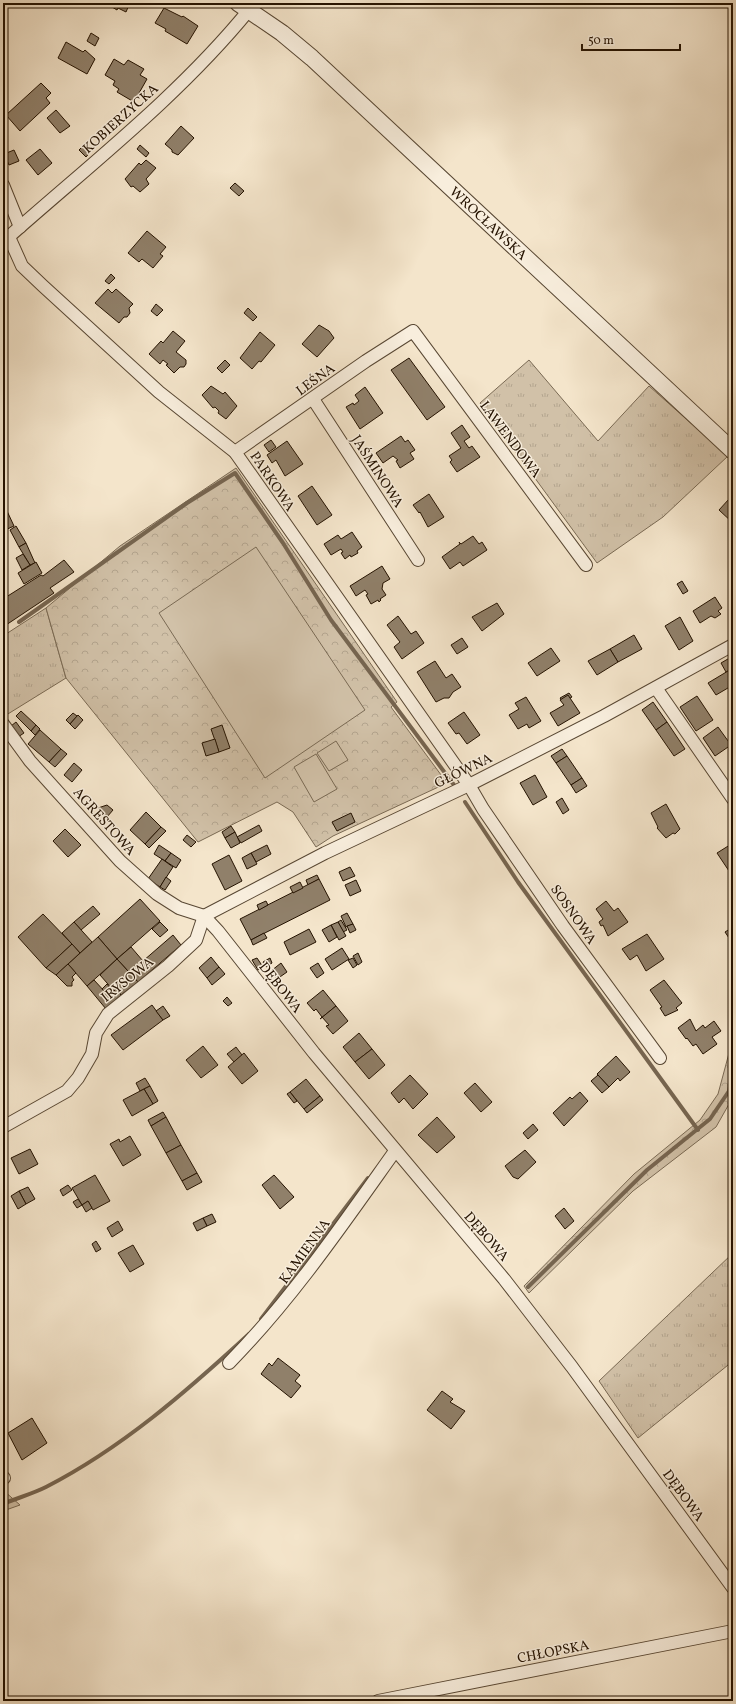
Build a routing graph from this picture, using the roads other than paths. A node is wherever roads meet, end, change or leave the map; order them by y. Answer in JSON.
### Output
{"nodes":[{"id":1,"x":244,"y":7,"type":"edge"},
{"id":2,"x":3,"y":185,"type":"edge"},
{"id":3,"x":20,"y":226,"type":"junction"},
{"id":4,"x":6,"y":239,"type":"edge"},
{"id":5,"x":413,"y":331,"type":"joint"},
{"id":6,"x":313,"y":399,"type":"junction"},
{"id":7,"x":733,"y":451,"type":"edge"},
{"id":8,"x":235,"y":452,"type":"junction"},
{"id":9,"x":418,"y":560,"type":"dead end"},
{"id":10,"x":586,"y":565,"type":"dead end"},
{"id":11,"x":733,"y":645,"type":"edge"},
{"id":12,"x":656,"y":688,"type":"junction"},
{"id":13,"x":3,"y":724,"type":"edge"},
{"id":14,"x":469,"y":785,"type":"junction"},
{"id":15,"x":733,"y":799,"type":"edge"},
{"id":16,"x":204,"y":916,"type":"junction"},
{"id":17,"x":660,"y":1058,"type":"dead end"},
{"id":18,"x":3,"y":1127,"type":"edge"},
{"id":19,"x":395,"y":1151,"type":"junction"},
{"id":20,"x":229,"y":1363,"type":"dead end"},
{"id":21,"x":733,"y":1588,"type":"edge"},
{"id":22,"x":733,"y":1632,"type":"edge"},
{"id":23,"x":378,"y":1701,"type":"edge"}],
"edges":[{"from":1,"to":3,"type":"street","name":"KOBIERZYCKA"},
{"from":1,"to":7,"type":"street","name":"WROCŁAWSKA"},
{"from":2,"to":3,"type":"street"},
{"from":3,"to":4,"type":"street","name":"KOBIERZYCKA"},
{"from":4,"to":8,"type":"street","name":"PARKOWA"},
{"from":5,"to":6,"type":"street","name":"LEŚNA"},
{"from":5,"to":10,"type":"street","name":"LAWENDOWA"},
{"from":6,"to":8,"type":"street","name":"LEŚNA"},
{"from":6,"to":9,"type":"street","name":"JAŚMINOWA"},
{"from":8,"to":14,"type":"street","name":"PARKOWA"},
{"from":11,"to":12,"type":"street","name":"GŁÓWNA"},
{"from":12,"to":14,"type":"street","name":"GŁÓWNA"},
{"from":12,"to":15,"type":"street"},
{"from":13,"to":16,"type":"street","name":"AGRESTOWA"},
{"from":14,"to":16,"type":"street","name":"GŁÓWNA"},
{"from":14,"to":17,"type":"street","name":"SOSNOWA"},
{"from":16,"to":18,"type":"street","name":"IRYSOWA"},
{"from":16,"to":19,"type":"street","name":"DĘBOWA"},
{"from":19,"to":20,"type":"street","name":"KAMIENNA"},
{"from":19,"to":21,"type":"street","name":"DĘBOWA"},
{"from":22,"to":23,"type":"street","name":"CHŁOPSKA"}]}
